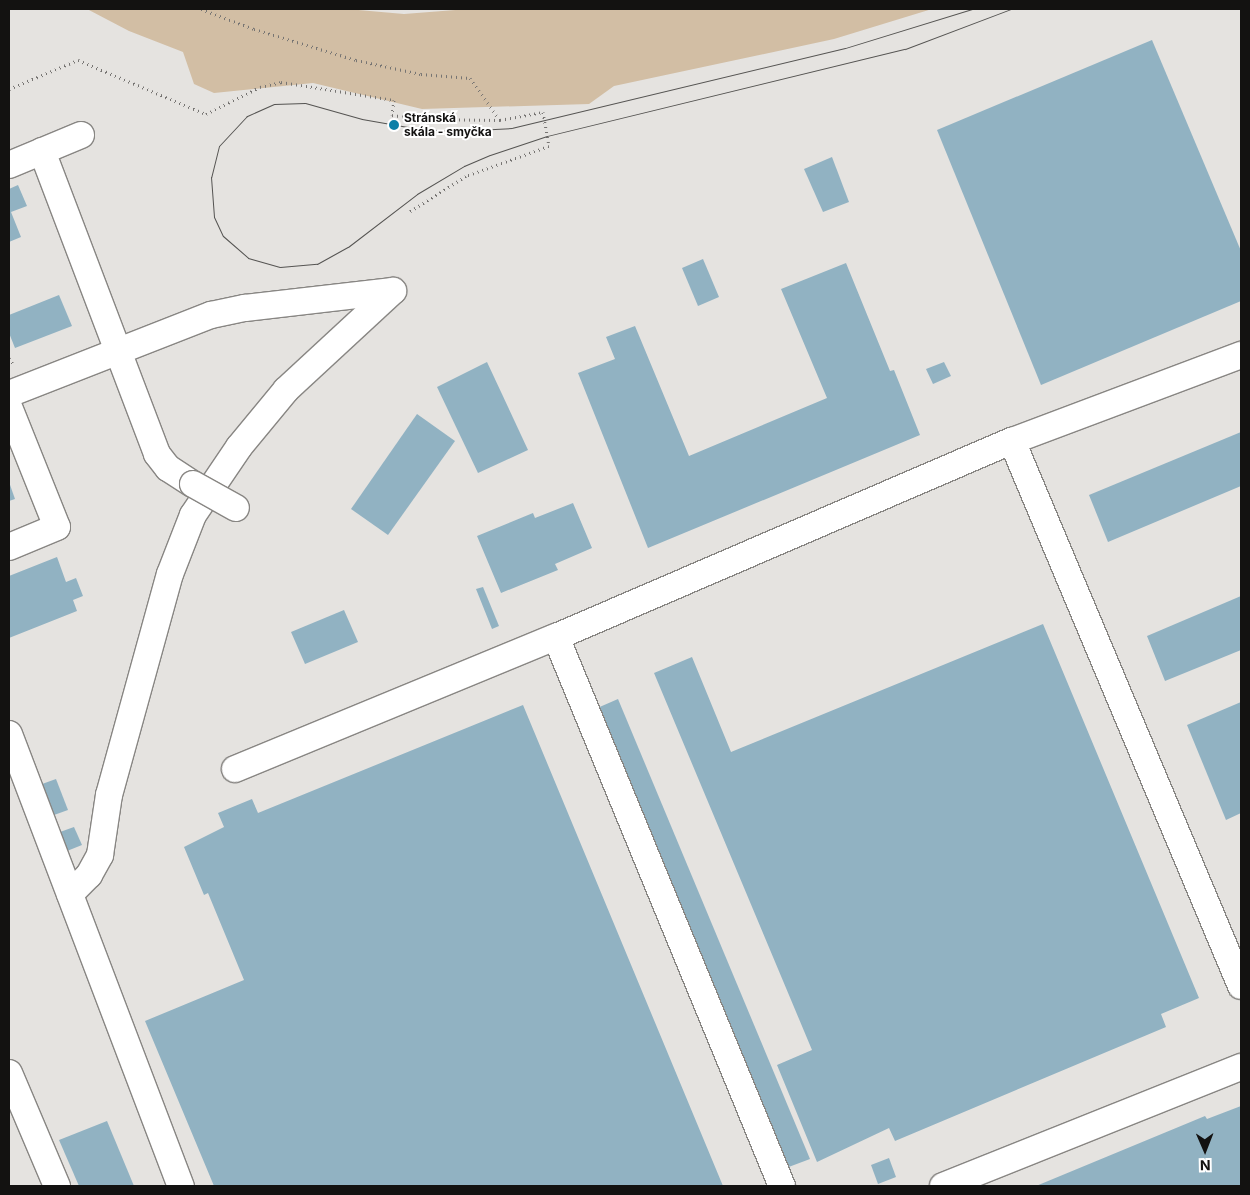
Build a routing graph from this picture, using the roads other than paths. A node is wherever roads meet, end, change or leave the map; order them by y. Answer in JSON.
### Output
{"nodes":[{"id":1,"x":81,"y":135,"type":"dead end"},
{"id":2,"x":42,"y":151,"type":"junction"},
{"id":3,"x":9,"y":166,"type":"edge"},
{"id":4,"x":117,"y":350,"type":"junction"},
{"id":5,"x":1241,"y":355,"type":"edge"},
{"id":6,"x":9,"y":394,"type":"edge"},
{"id":7,"x":9,"y":407,"type":"edge"},
{"id":8,"x":1012,"y":441,"type":"junction"},
{"id":9,"x":236,"y":508,"type":"dead end"},
{"id":10,"x":9,"y":547,"type":"edge"},
{"id":11,"x":556,"y":637,"type":"junction"},
{"id":12,"x":9,"y":734,"type":"edge"},
{"id":13,"x":236,"y":769,"type":"dead end"},
{"id":14,"x":70,"y":894,"type":"junction"},
{"id":15,"x":1241,"y":986,"type":"edge"},
{"id":16,"x":1241,"y":1067,"type":"edge"},
{"id":17,"x":9,"y":1073,"type":"edge"},
{"id":18,"x":57,"y":1186,"type":"edge"},
{"id":19,"x":181,"y":1186,"type":"edge"},
{"id":20,"x":782,"y":1186,"type":"edge"},
{"id":21,"x":943,"y":1186,"type":"edge"}],
"edges":[{"from":1,"to":2,"type":"lane"},
{"from":2,"to":3,"type":"lane"},
{"from":2,"to":4,"type":"lane"},
{"from":4,"to":6,"type":"lane"},
{"from":4,"to":9,"type":"lane","bridge":true},
{"from":4,"to":14,"type":"lane"},
{"from":5,"to":8,"type":"lane"},
{"from":7,"to":10,"type":"lane"},
{"from":8,"to":11,"type":"lane"},
{"from":8,"to":15,"type":"lane"},
{"from":11,"to":13,"type":"lane"},
{"from":11,"to":20,"type":"lane"},
{"from":12,"to":14,"type":"lane"},
{"from":14,"to":19,"type":"lane"},
{"from":16,"to":21,"type":"lane"},
{"from":17,"to":18,"type":"lane"}]}
